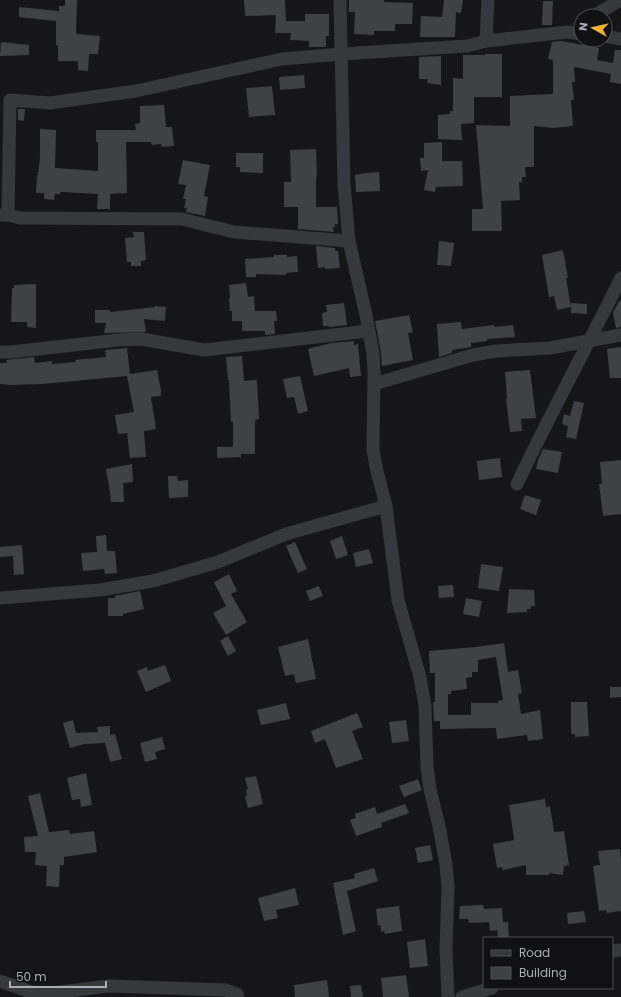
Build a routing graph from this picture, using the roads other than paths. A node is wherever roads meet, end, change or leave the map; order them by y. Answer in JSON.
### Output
{"nodes":[{"id":1,"x":340,"y":0,"type":"edge"},
{"id":2,"x":488,"y":0,"type":"edge"},
{"id":3,"x":620,"y":0,"type":"edge"},
{"id":4,"x":607,"y":8,"type":"edge"},
{"id":5,"x":573,"y":29,"type":"edge"},
{"id":6,"x":568,"y":32,"type":"junction"},
{"id":7,"x":573,"y":33,"type":"edge"},
{"id":8,"x":486,"y":40,"type":"junction"},
{"id":9,"x":341,"y":54,"type":"junction"},
{"id":10,"x":4,"y":215,"type":"edge"},
{"id":11,"x":349,"y":241,"type":"junction"},
{"id":12,"x":621,"y":278,"type":"edge"},
{"id":13,"x":368,"y":331,"type":"junction"},
{"id":14,"x":621,"y":335,"type":"edge"},
{"id":15,"x":590,"y":340,"type":"junction"},
{"id":16,"x":0,"y":352,"type":"edge"},
{"id":17,"x":374,"y":384,"type":"junction"},
{"id":18,"x":517,"y":484,"type":"dead end"},
{"id":19,"x":386,"y":506,"type":"junction"},
{"id":20,"x":0,"y":598,"type":"edge"},
{"id":21,"x":0,"y":981,"type":"edge"},
{"id":22,"x":489,"y":989,"type":"edge"},
{"id":23,"x":83,"y":993,"type":"edge"},
{"id":24,"x":238,"y":997,"type":"edge"},
{"id":25,"x":448,"y":997,"type":"edge"},
{"id":26,"x":462,"y":997,"type":"edge"}],
"edges":[{"from":1,"to":9,"type":"street"},
{"from":2,"to":8,"type":"street"},
{"from":3,"to":4,"type":"street"},
{"from":5,"to":6,"type":"street"},
{"from":6,"to":7,"type":"street"},
{"from":6,"to":8,"type":"street"},
{"from":8,"to":9,"type":"street"},
{"from":9,"to":10,"type":"street"},
{"from":9,"to":11,"type":"street"},
{"from":10,"to":11,"type":"street"},
{"from":11,"to":13,"type":"street"},
{"from":12,"to":15,"type":"street"},
{"from":13,"to":16,"type":"street"},
{"from":13,"to":17,"type":"street"},
{"from":14,"to":15,"type":"street"},
{"from":15,"to":17,"type":"street"},
{"from":15,"to":18,"type":"street"},
{"from":17,"to":19,"type":"street"},
{"from":19,"to":20,"type":"street"},
{"from":19,"to":25,"type":"street"},
{"from":21,"to":23,"type":"street"},
{"from":22,"to":26,"type":"street"},
{"from":23,"to":24,"type":"street"}]}
